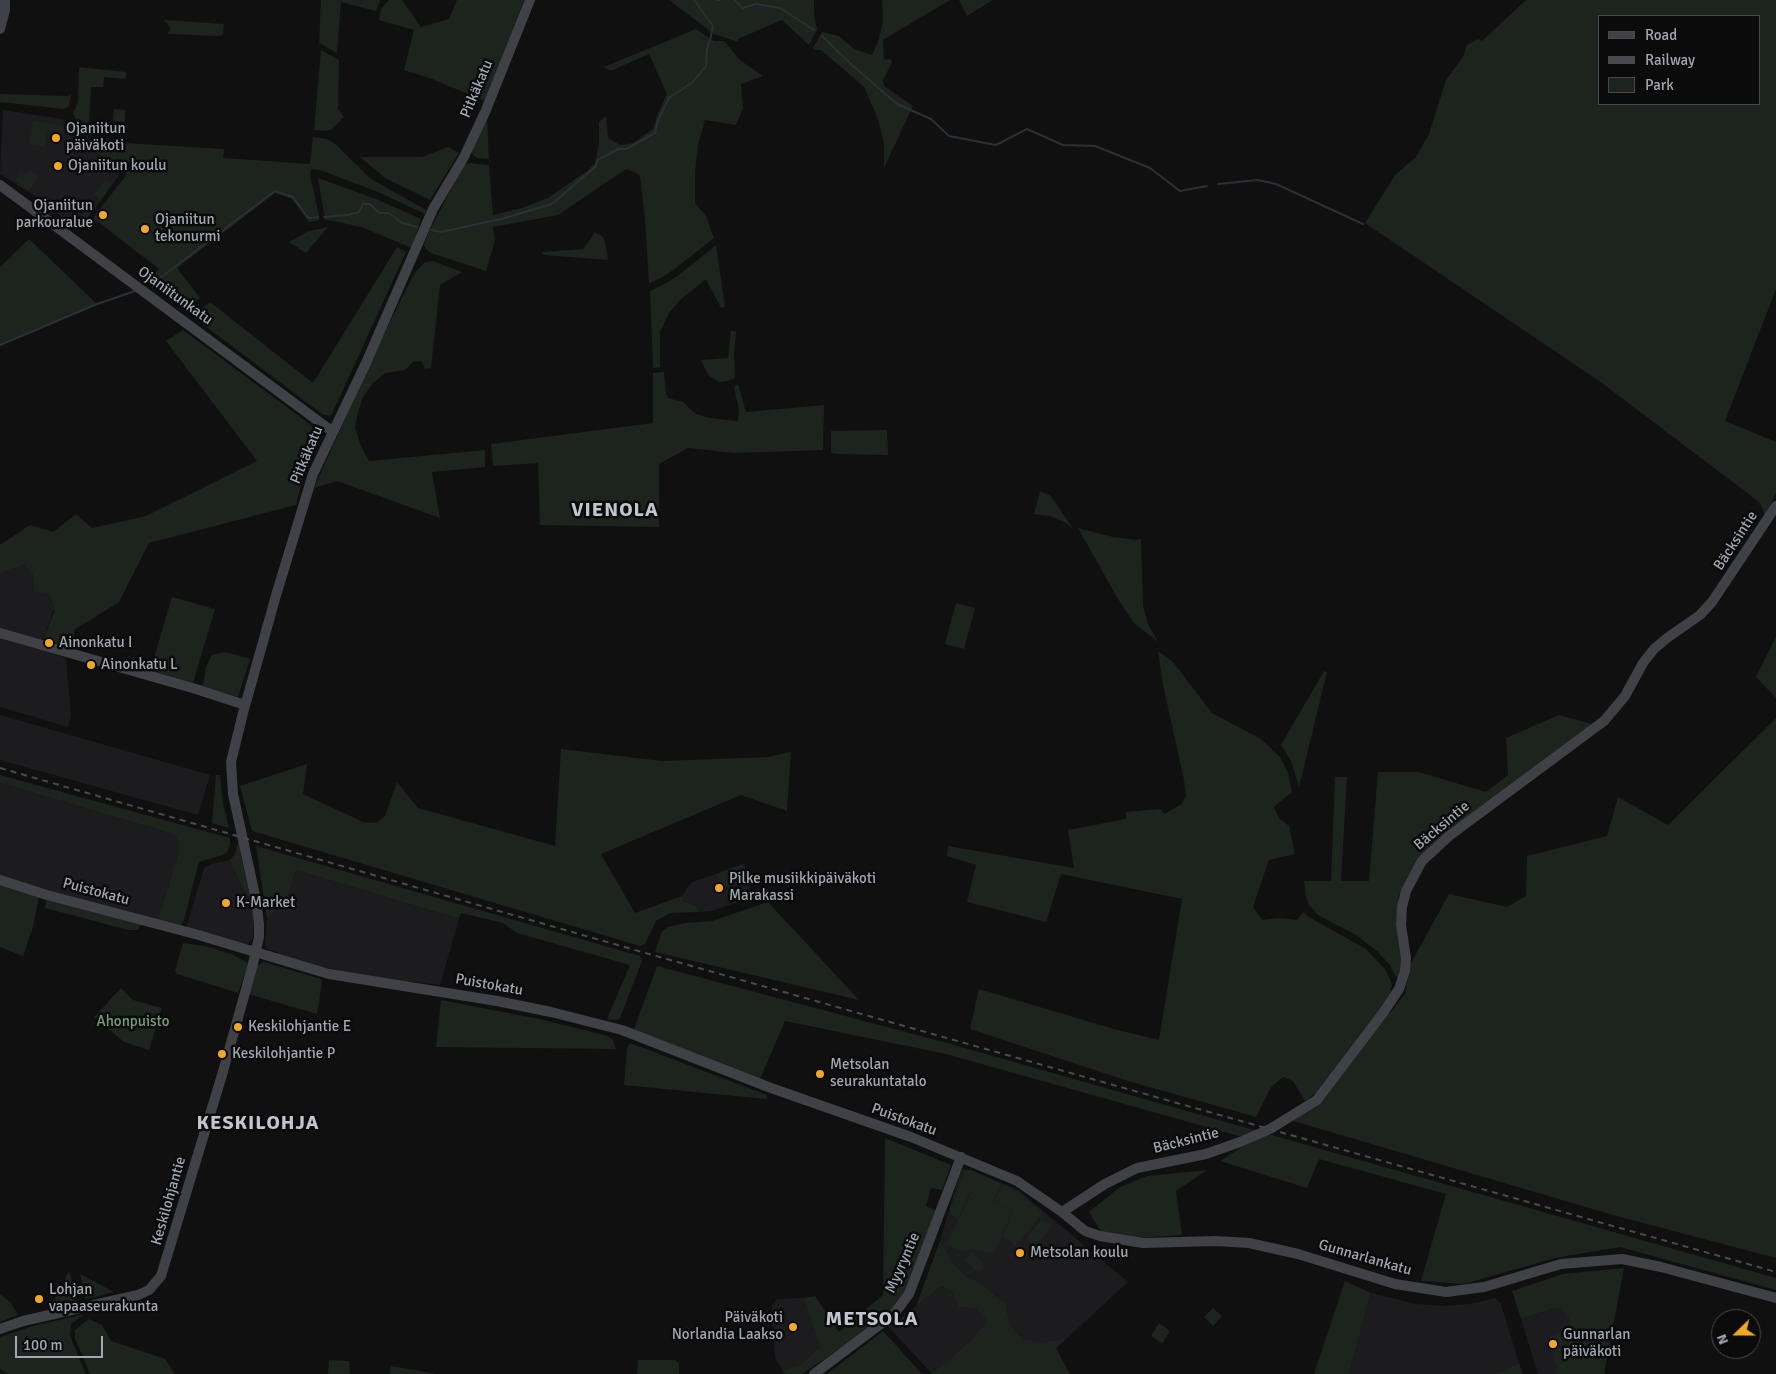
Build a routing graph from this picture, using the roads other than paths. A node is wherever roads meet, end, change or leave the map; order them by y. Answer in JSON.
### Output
{"nodes":[{"id":1,"x":5,"y":0,"type":"edge"},
{"id":2,"x":530,"y":0,"type":"edge"},
{"id":3,"x":0,"y":29,"type":"edge"},
{"id":4,"x":0,"y":185,"type":"edge"},
{"id":5,"x":332,"y":432,"type":"junction"},
{"id":6,"x":1776,"y":506,"type":"edge"},
{"id":7,"x":0,"y":633,"type":"edge"},
{"id":8,"x":245,"y":705,"type":"junction"},
{"id":9,"x":0,"y":880,"type":"edge"},
{"id":10,"x":256,"y":952,"type":"junction"},
{"id":11,"x":961,"y":1157,"type":"junction"},
{"id":12,"x":1062,"y":1212,"type":"junction"},
{"id":13,"x":1776,"y":1298,"type":"edge"},
{"id":14,"x":0,"y":1329,"type":"edge"},
{"id":15,"x":814,"y":1374,"type":"edge"}],
"edges":[{"from":1,"to":3,"type":"street"},
{"from":2,"to":5,"type":"street","name":"Pitkäkatu"},
{"from":4,"to":5,"type":"street","name":"Ojaniitunkatu"},
{"from":5,"to":8,"type":"street","name":"Pitkäkatu"},
{"from":6,"to":12,"type":"street","name":"Bäcksintie"},
{"from":7,"to":8,"type":"street"},
{"from":8,"to":10,"type":"street","name":"Pitkäkatu"},
{"from":9,"to":10,"type":"street","name":"Puistokatu"},
{"from":10,"to":11,"type":"street","name":"Puistokatu"},
{"from":10,"to":14,"type":"street","name":"Keskilohjantie"},
{"from":11,"to":12,"type":"street","name":"Gunnarlankatu"},
{"from":11,"to":15,"type":"street","name":"Myyryntie"},
{"from":12,"to":13,"type":"street","name":"Gunnarlankatu"}]}
